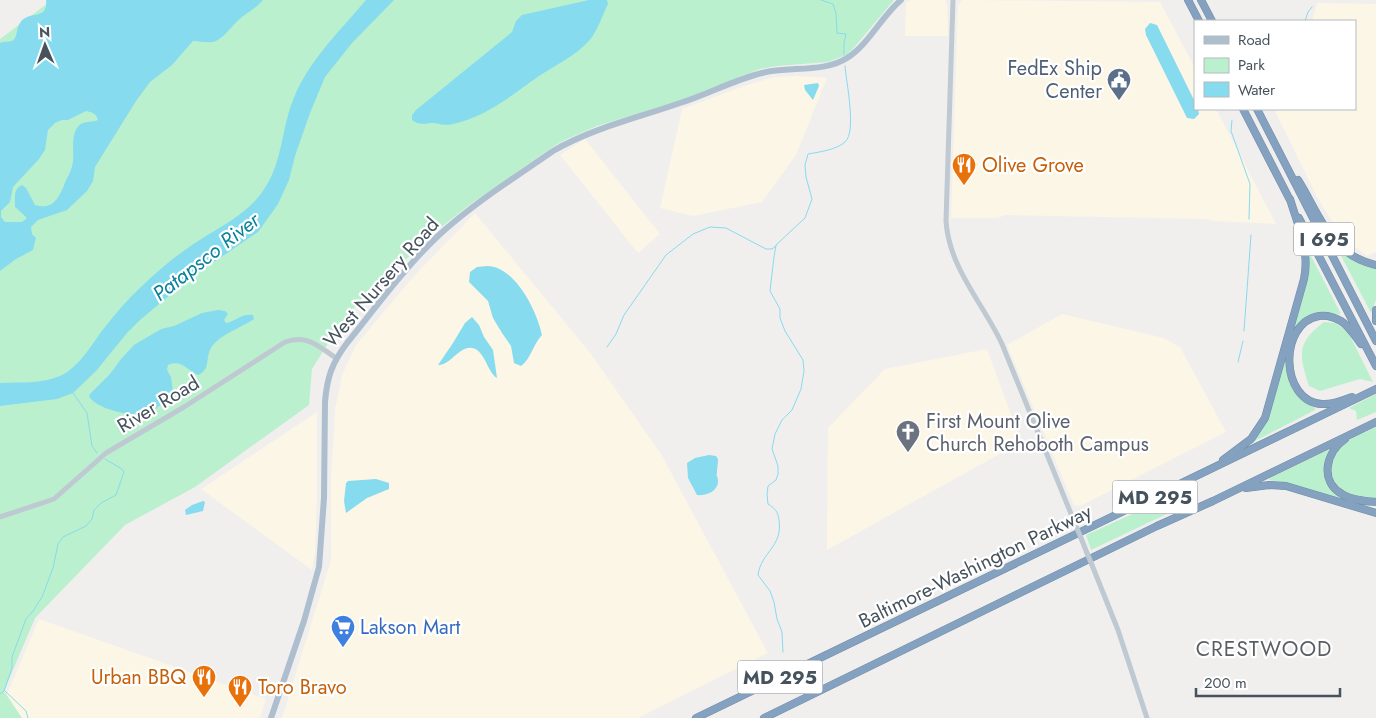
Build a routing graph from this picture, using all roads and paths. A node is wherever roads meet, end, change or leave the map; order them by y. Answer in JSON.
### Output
{"nodes":[{"id":1,"x":901,"y":0,"type":"edge"},
{"id":2,"x":952,"y":0,"type":"edge"},
{"id":3,"x":1188,"y":0,"type":"edge"},
{"id":4,"x":1201,"y":0,"type":"edge"},
{"id":5,"x":1197,"y":20,"type":"edge"},
{"id":6,"x":1211,"y":20,"type":"edge"},
{"id":7,"x":1244,"y":110,"type":"edge"},
{"id":8,"x":1258,"y":110,"type":"edge"},
{"id":9,"x":1271,"y":137,"type":"junction"},
{"id":10,"x":1290,"y":199,"type":"junction"},
{"id":11,"x":1376,"y":265,"type":"edge"},
{"id":12,"x":1376,"y":310,"type":"edge"},
{"id":13,"x":1376,"y":321,"type":"edge"},
{"id":14,"x":1376,"y":341,"type":"edge"},
{"id":15,"x":336,"y":358,"type":"junction"},
{"id":16,"x":1372,"y":358,"type":"junction"},
{"id":17,"x":1376,"y":366,"type":"edge"},
{"id":18,"x":1376,"y":389,"type":"edge"},
{"id":19,"x":1376,"y":422,"type":"edge"},
{"id":20,"x":1356,"y":432,"type":"junction"},
{"id":21,"x":1208,"y":471,"type":"junction"},
{"id":22,"x":1213,"y":502,"type":"junction"},
{"id":23,"x":1376,"y":502,"type":"edge"},
{"id":24,"x":1376,"y":513,"type":"edge"},
{"id":25,"x":0,"y":518,"type":"edge"},
{"id":26,"x":271,"y":718,"type":"edge"},
{"id":27,"x":696,"y":718,"type":"edge"},
{"id":28,"x":764,"y":718,"type":"edge"},
{"id":29,"x":1147,"y":718,"type":"edge"}],
"edges":[{"from":1,"to":15,"type":"main road","name":"West Nursery Road"},
{"from":2,"to":29,"type":"street","bridge":true},
{"from":3,"to":5,"type":"highway"},
{"from":4,"to":6,"type":"highway"},
{"from":7,"to":10,"type":"highway","number":"I 695"},
{"from":8,"to":9,"type":"highway","number":"I 695"},
{"from":9,"to":11,"type":"highway"},
{"from":9,"to":14,"type":"highway","number":"I 695"},
{"from":10,"to":16,"type":"highway","number":"I 695"},
{"from":10,"to":21,"type":"highway"},
{"from":12,"to":13,"type":"highway"},
{"from":15,"to":25,"type":"street","name":"River Road"},
{"from":15,"to":26,"type":"main road","name":"West Nursery Road"},
{"from":16,"to":17,"type":"highway","number":"I 695"},
{"from":16,"to":18,"type":"highway"},
{"from":18,"to":21,"type":"highway","name":"Baltimore-Washington Parkway","number":"MD 295"},
{"from":19,"to":20,"type":"highway","number":"MD 295"},
{"from":20,"to":22,"type":"highway","number":"MD 295"},
{"from":20,"to":23,"type":"highway"},
{"from":21,"to":27,"type":"highway","name":"Baltimore-Washington Parkway","number":"MD 295"},
{"from":22,"to":24,"type":"highway"},
{"from":22,"to":28,"type":"highway","number":"MD 295"}]}
